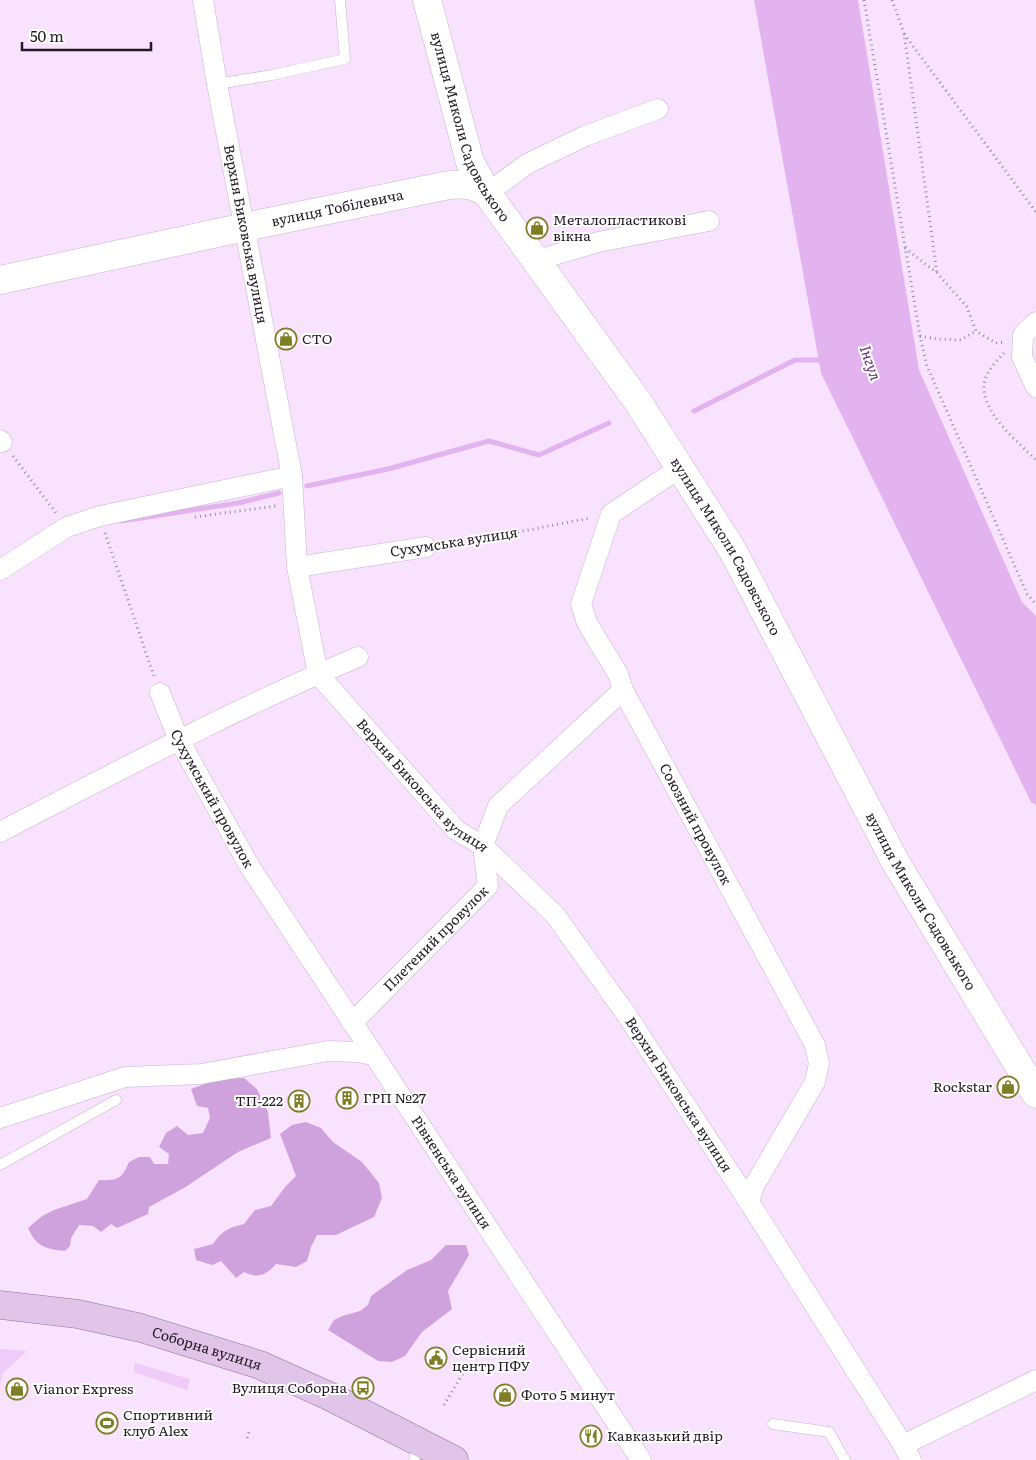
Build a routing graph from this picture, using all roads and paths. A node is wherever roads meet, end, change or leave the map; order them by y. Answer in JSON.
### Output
{"nodes":[{"id":1,"x":203,"y":0,"type":"edge"},
{"id":2,"x":340,"y":0,"type":"edge"},
{"id":3,"x":427,"y":0,"type":"edge"},
{"id":4,"x":864,"y":0,"type":"edge"},
{"id":5,"x":892,"y":0,"type":"edge"},
{"id":6,"x":904,"y":33,"type":"junction"},
{"id":7,"x":217,"y":84,"type":"junction"},
{"id":8,"x":658,"y":109,"type":"dead end"},
{"id":9,"x":487,"y":192,"type":"junction"},
{"id":10,"x":1036,"y":212,"type":"edge"},
{"id":11,"x":709,"y":220,"type":"dead end"},
{"id":12,"x":245,"y":227,"type":"junction"},
{"id":13,"x":904,"y":248,"type":"junction"},
{"id":14,"x":537,"y":260,"type":"junction"},
{"id":15,"x":937,"y":274,"type":"junction"},
{"id":16,"x":0,"y":280,"type":"edge"},
{"id":17,"x":1029,"y":328,"type":"edge"},
{"id":18,"x":976,"y":331,"type":"junction"},
{"id":19,"x":920,"y":336,"type":"junction"},
{"id":20,"x":1036,"y":387,"type":"edge"},
{"id":21,"x":1,"y":441,"type":"edge"},
{"id":22,"x":1036,"y":460,"type":"edge"},
{"id":23,"x":680,"y":467,"type":"junction"},
{"id":24,"x":292,"y":476,"type":"junction"},
{"id":25,"x":294,"y":504,"type":"junction"},
{"id":26,"x":611,"y":514,"type":"junction"},
{"id":27,"x":187,"y":518,"type":"dead end"},
{"id":28,"x":67,"y":527,"type":"junction"},
{"id":29,"x":114,"y":530,"type":"dead end"},
{"id":30,"x":426,"y":547,"type":"joint"},
{"id":31,"x":297,"y":567,"type":"junction"},
{"id":32,"x":0,"y":570,"type":"edge"},
{"id":33,"x":1036,"y":604,"type":"edge"},
{"id":34,"x":358,"y":657,"type":"dead end"},
{"id":35,"x":318,"y":674,"type":"junction"},
{"id":36,"x":623,"y":690,"type":"junction"},
{"id":37,"x":160,"y":693,"type":"joint"},
{"id":38,"x":179,"y":740,"type":"junction"},
{"id":39,"x":0,"y":832,"type":"edge"},
{"id":40,"x":483,"y":846,"type":"junction"},
{"id":41,"x":352,"y":1023,"type":"junction"},
{"id":42,"x":373,"y":1055,"type":"junction"},
{"id":43,"x":1036,"y":1094,"type":"edge"},
{"id":44,"x":116,"y":1100,"type":"dead end"},
{"id":45,"x":0,"y":1118,"type":"edge"},
{"id":46,"x":0,"y":1165,"type":"edge"},
{"id":47,"x":749,"y":1202,"type":"junction"},
{"id":48,"x":0,"y":1305,"type":"edge"},
{"id":49,"x":463,"y":1373,"type":"dead end"},
{"id":50,"x":1036,"y":1380,"type":"edge"},
{"id":51,"x":444,"y":1405,"type":"dead end"},
{"id":52,"x":773,"y":1424,"type":"dead end"},
{"id":53,"x":250,"y":1429,"type":"dead end"},
{"id":54,"x":247,"y":1438,"type":"dead end"},
{"id":55,"x":416,"y":1451,"type":"edge"},
{"id":56,"x":907,"y":1453,"type":"edge"},
{"id":57,"x":454,"y":1460,"type":"edge"},
{"id":58,"x":640,"y":1460,"type":"edge"},
{"id":59,"x":845,"y":1460,"type":"edge"}],
"edges":[{"from":1,"to":7,"type":"street","name":"Верхня Биковська вулиця"},
{"from":2,"to":7,"type":"lane"},
{"from":3,"to":9,"type":"street","name":"вулиця Миколи Садовського"},
{"from":4,"to":13,"type":"path"},
{"from":5,"to":6,"type":"path"},
{"from":6,"to":10,"type":"path"},
{"from":6,"to":15,"type":"path"},
{"from":7,"to":12,"type":"street","name":"Верхня Биковська вулиця"},
{"from":8,"to":9,"type":"street"},
{"from":9,"to":12,"type":"street","name":"вулиця Тобілевича"},
{"from":9,"to":14,"type":"street","name":"вулиця Миколи Садовського"},
{"from":11,"to":14,"type":"street"},
{"from":12,"to":16,"type":"street","name":"вулиця Тобілевича"},
{"from":12,"to":24,"type":"street","name":"Верхня Биковська вулиця"},
{"from":13,"to":15,"type":"path"},
{"from":13,"to":19,"type":"path"},
{"from":14,"to":23,"type":"street","name":"вулиця Миколи Садовського"},
{"from":15,"to":18,"type":"path"},
{"from":17,"to":18,"type":"path"},
{"from":17,"to":20,"type":"street"},
{"from":17,"to":22,"type":"path"},
{"from":18,"to":19,"type":"path"},
{"from":19,"to":33,"type":"path"},
{"from":21,"to":28,"type":"path"},
{"from":23,"to":26,"type":"street"},
{"from":23,"to":43,"type":"street","name":"вулиця Миколи Садовського"},
{"from":24,"to":25,"type":"street","name":"Верхня Биковська вулиця"},
{"from":24,"to":28,"type":"street"},
{"from":25,"to":27,"type":"path"},
{"from":25,"to":31,"type":"street","name":"Верхня Биковська вулиця"},
{"from":26,"to":30,"type":"path","name":"Сухумська вулиця"},
{"from":26,"to":36,"type":"street","name":"Союзний провулок"},
{"from":28,"to":32,"type":"street"},
{"from":29,"to":37,"type":"path"},
{"from":30,"to":31,"type":"street","name":"Сухумська вулиця"},
{"from":31,"to":35,"type":"street","name":"Верхня Биковська вулиця"},
{"from":34,"to":35,"type":"street"},
{"from":35,"to":38,"type":"street"},
{"from":35,"to":40,"type":"street","name":"Верхня Биковська вулиця"},
{"from":36,"to":40,"type":"street","name":"Плетений провулок"},
{"from":36,"to":47,"type":"street","name":"Союзний провулок"},
{"from":37,"to":38,"type":"street","name":"Сухумський провулок"},
{"from":38,"to":39,"type":"street"},
{"from":38,"to":41,"type":"street","name":"Сухумський провулок"},
{"from":40,"to":41,"type":"street","name":"Плетений провулок"},
{"from":40,"to":47,"type":"street","name":"Верхня Биковська вулиця"},
{"from":41,"to":42,"type":"street","name":"Сухумський провулок"},
{"from":42,"to":45,"type":"street"},
{"from":42,"to":58,"type":"street","name":"Рівненська вулиця"},
{"from":44,"to":46,"type":"lane"},
{"from":47,"to":56,"type":"street","name":"Верхня Биковська вулиця"},
{"from":48,"to":55,"type":"main road","name":"Соборна вулиця"},
{"from":49,"to":51,"type":"path"},
{"from":50,"to":56,"type":"street"},
{"from":52,"to":59,"type":"lane"},
{"from":53,"to":54,"type":"path"},
{"from":55,"to":57,"type":"main road","name":"Соборна вулиця"}]}
